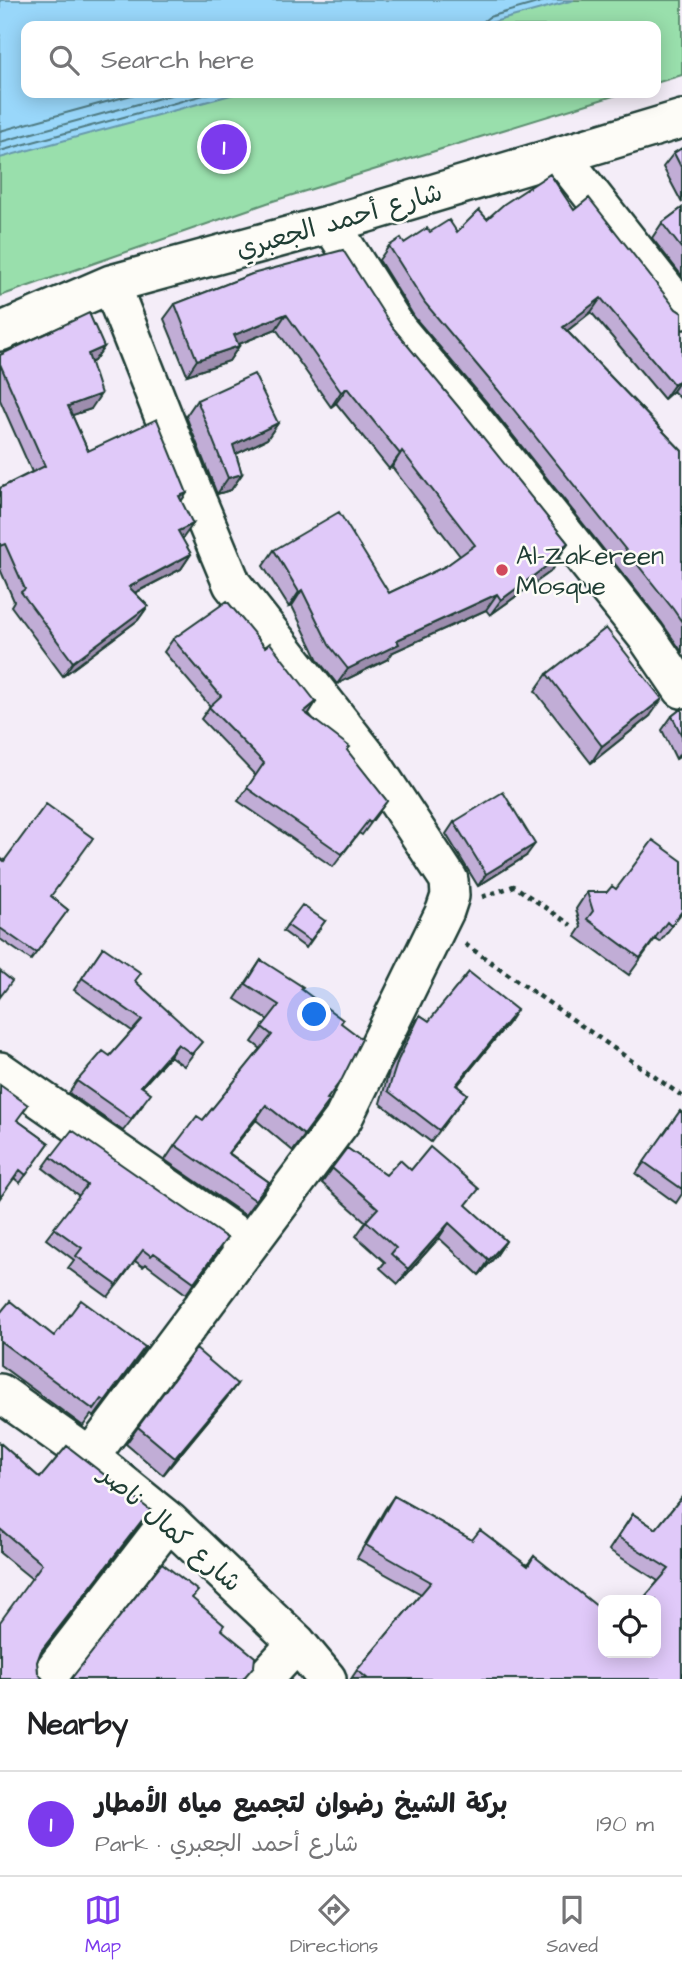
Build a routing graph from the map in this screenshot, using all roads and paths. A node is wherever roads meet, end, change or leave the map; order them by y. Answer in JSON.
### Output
{"nodes":[{"id":1,"x":682,"y":118,"type":"edge"},
{"id":2,"x":561,"y":156,"type":"junction"},
{"id":3,"x":331,"y":224,"type":"junction"},
{"id":4,"x":111,"y":284,"type":"junction"},
{"id":5,"x":682,"y":310,"type":"edge"},
{"id":6,"x":0,"y":332,"type":"edge"},
{"id":7,"x":682,"y":689,"type":"edge"},
{"id":8,"x":442,"y":918,"type":"junction"},
{"id":9,"x":571,"y":925,"type":"dead end"},
{"id":10,"x":0,"y":1071,"type":"edge"},
{"id":11,"x":682,"y":1096,"type":"edge"},
{"id":12,"x":249,"y":1244,"type":"junction"},
{"id":13,"x":0,"y":1393,"type":"edge"},
{"id":14,"x":90,"y":1457,"type":"junction"},
{"id":15,"x":169,"y":1521,"type":"junction"},
{"id":16,"x":297,"y":1643,"type":"junction"},
{"id":17,"x":47,"y":1679,"type":"edge"},
{"id":18,"x":264,"y":1679,"type":"edge"},
{"id":19,"x":327,"y":1679,"type":"edge"}],
"edges":[{"from":1,"to":2,"type":"street","name":"شارع أحمد الجعبري"},
{"from":2,"to":3,"type":"street","name":"شارع أحمد الجعبري"},
{"from":2,"to":5,"type":"street"},
{"from":3,"to":4,"type":"street","name":"شارع أحمد الجعبري"},
{"from":3,"to":7,"type":"street"},
{"from":4,"to":6,"type":"street","name":"شارع أحمد الجعبري"},
{"from":4,"to":8,"type":"street"},
{"from":8,"to":9,"type":"path"},
{"from":8,"to":11,"type":"path"},
{"from":8,"to":12,"type":"street"},
{"from":10,"to":12,"type":"street"},
{"from":12,"to":14,"type":"street"},
{"from":13,"to":14,"type":"street","name":"شارع كمال ناصر"},
{"from":14,"to":15,"type":"street","name":"شارع كمال ناصر"},
{"from":15,"to":16,"type":"street","name":"شارع كمال ناصر"},
{"from":15,"to":17,"type":"street"},
{"from":16,"to":18,"type":"street"},
{"from":16,"to":19,"type":"street","name":"شارع كمال ناصر"}]}
